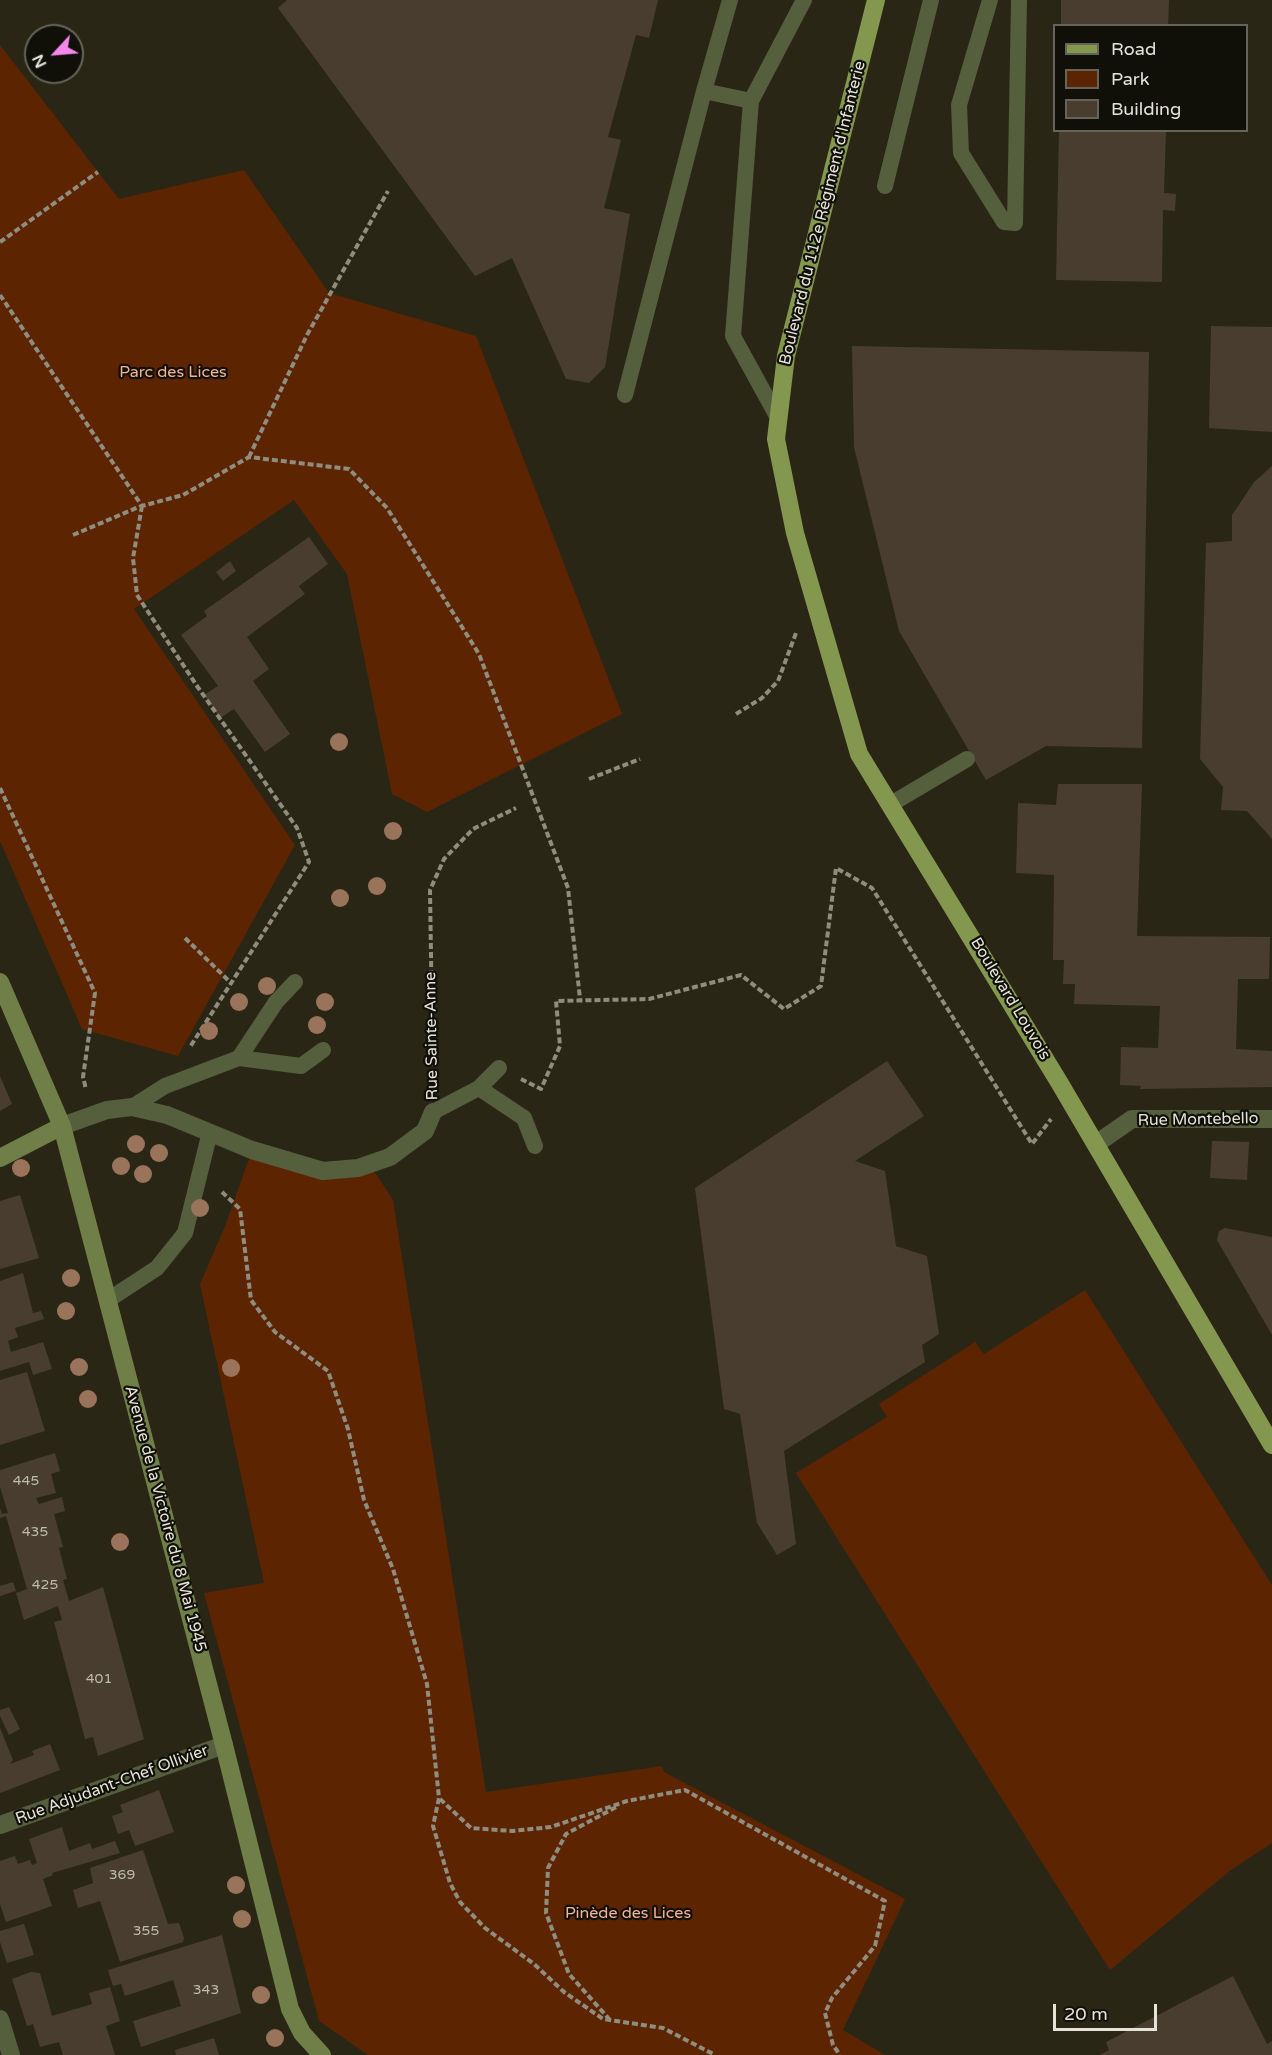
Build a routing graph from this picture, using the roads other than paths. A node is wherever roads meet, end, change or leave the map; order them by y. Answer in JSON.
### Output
{"nodes":[{"id":1,"x":730,"y":0,"type":"edge"},
{"id":2,"x":804,"y":0,"type":"edge"},
{"id":3,"x":876,"y":0,"type":"edge"},
{"id":4,"x":931,"y":0,"type":"edge"},
{"id":5,"x":990,"y":0,"type":"edge"},
{"id":6,"x":1020,"y":0,"type":"edge"},
{"id":7,"x":704,"y":91,"type":"junction"},
{"id":8,"x":751,"y":101,"type":"junction"},
{"id":9,"x":885,"y":186,"type":"dead end"},
{"id":10,"x":625,"y":395,"type":"dead end"},
{"id":11,"x":778,"y":418,"type":"junction"},
{"id":12,"x":795,"y":533,"type":"joint"},
{"id":13,"x":967,"y":759,"type":"dead end"},
{"id":14,"x":891,"y":804,"type":"junction"},
{"id":15,"x":0,"y":982,"type":"edge"},
{"id":16,"x":295,"y":982,"type":"dead end"},
{"id":17,"x":323,"y":1050,"type":"dead end"},
{"id":18,"x":239,"y":1058,"type":"junction"},
{"id":19,"x":499,"y":1068,"type":"road end"},
{"id":20,"x":479,"y":1088,"type":"junction"},
{"id":21,"x":132,"y":1107,"type":"junction"},
{"id":22,"x":433,"y":1112,"type":"joint"},
{"id":23,"x":1272,"y":1119,"type":"edge"},
{"id":24,"x":62,"y":1126,"type":"junction"},
{"id":25,"x":210,"y":1131,"type":"junction"},
{"id":26,"x":1096,"y":1144,"type":"junction"},
{"id":27,"x":535,"y":1146,"type":"dead end"},
{"id":28,"x":0,"y":1158,"type":"edge"},
{"id":29,"x":108,"y":1300,"type":"junction"},
{"id":30,"x":1272,"y":1445,"type":"edge"},
{"id":31,"x":224,"y":1745,"type":"junction"},
{"id":32,"x":0,"y":1825,"type":"edge"},
{"id":33,"x":0,"y":2019,"type":"edge"},
{"id":34,"x":316,"y":2053,"type":"edge"},
{"id":35,"x":11,"y":2055,"type":"edge"}],
"edges":[{"from":1,"to":7,"type":"lane"},
{"from":2,"to":8,"type":"lane"},
{"from":3,"to":11,"type":"main road","name":"Boulevard du 112e Régiment d'Infanterie"},
{"from":4,"to":9,"type":"lane"},
{"from":5,"to":6,"type":"lane"},
{"from":7,"to":8,"type":"lane"},
{"from":7,"to":10,"type":"lane"},
{"from":8,"to":11,"type":"lane"},
{"from":11,"to":12,"type":"main road","name":"Boulevard du 112e Régiment d'Infanterie"},
{"from":12,"to":14,"type":"main road","name":"Boulevard Louvois"},
{"from":13,"to":14,"type":"lane"},
{"from":14,"to":26,"type":"main road","name":"Boulevard Louvois"},
{"from":15,"to":24,"type":"street","name":"Avenue de la Victoire du 8 Mai 1945"},
{"from":16,"to":18,"type":"lane"},
{"from":17,"to":18,"type":"lane"},
{"from":18,"to":21,"type":"lane"},
{"from":19,"to":20,"type":"lane"},
{"from":20,"to":22,"type":"lane"},
{"from":20,"to":27,"type":"lane"},
{"from":21,"to":24,"type":"street","name":"Rue Sainte-Anne"},
{"from":21,"to":25,"type":"street","name":"Rue Sainte-Anne"},
{"from":22,"to":25,"type":"street","name":"Rue Sainte-Anne"},
{"from":23,"to":26,"type":"street","name":"Rue Montebello"},
{"from":24,"to":28,"type":"street"},
{"from":24,"to":29,"type":"street","name":"Avenue de la Victoire du 8 Mai 1945"},
{"from":25,"to":29,"type":"lane"},
{"from":26,"to":30,"type":"main road","name":"Boulevard Louvois"},
{"from":29,"to":31,"type":"street","name":"Avenue de la Victoire du 8 Mai 1945"},
{"from":31,"to":32,"type":"street","name":"Rue Adjudant-Chef Ollivier"},
{"from":31,"to":34,"type":"street","name":"Avenue de la Victoire du 8 Mai 1945"},
{"from":33,"to":35,"type":"street"}]}
